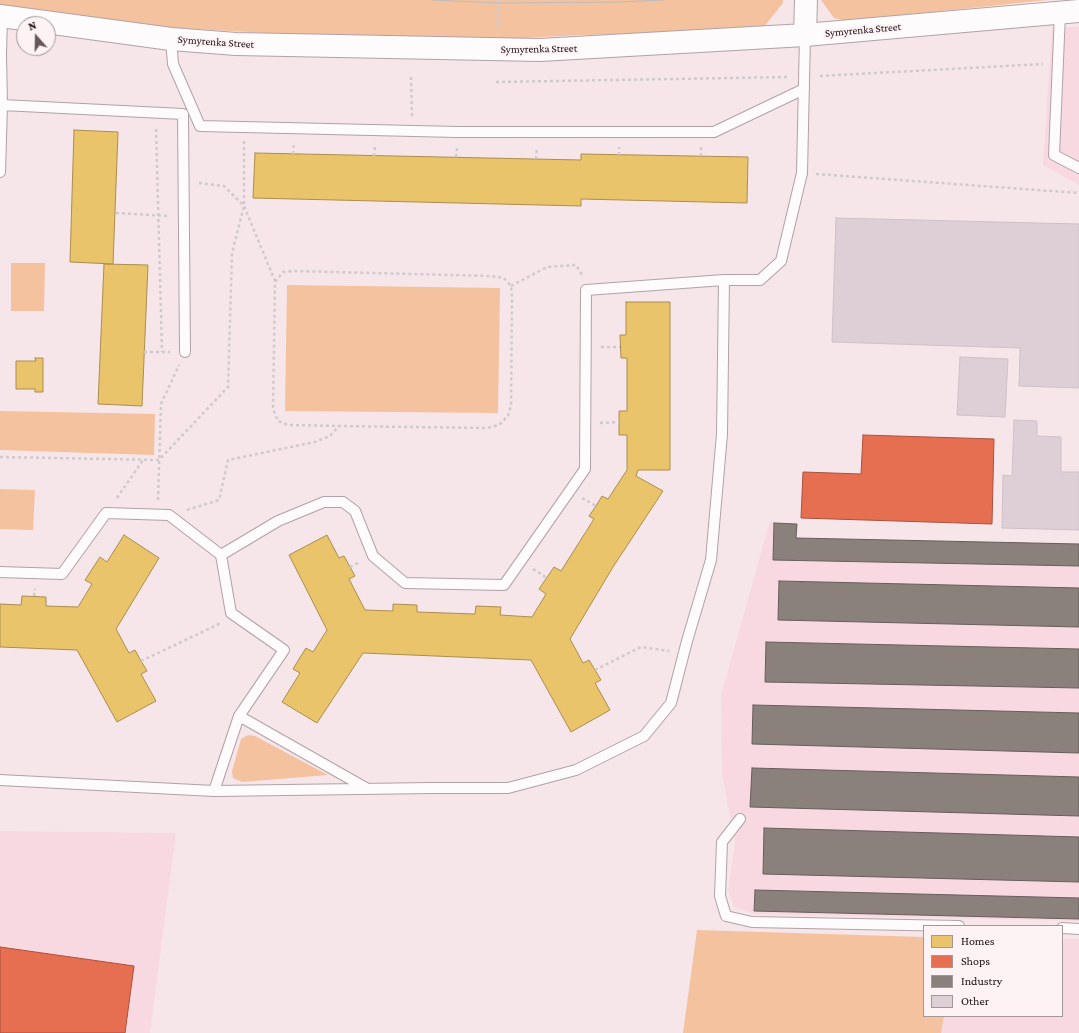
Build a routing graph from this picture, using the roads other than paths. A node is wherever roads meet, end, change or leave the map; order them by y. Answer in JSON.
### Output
{"nodes":[{"id":1,"x":806,"y":0,"type":"edge"},
{"id":2,"x":1069,"y":12,"type":"edge"},
{"id":3,"x":1,"y":16,"type":"edge"},
{"id":4,"x":805,"y":35,"type":"junction"},
{"id":5,"x":171,"y":38,"type":"junction"},
{"id":6,"x":804,"y":89,"type":"junction"},
{"id":7,"x":1,"y":105,"type":"edge"},
{"id":8,"x":1079,"y":168,"type":"edge"},
{"id":9,"x":0,"y":172,"type":"edge"},
{"id":10,"x":724,"y":280,"type":"junction"},
{"id":11,"x":185,"y":352,"type":"road end"},
{"id":12,"x":221,"y":555,"type":"junction"},
{"id":13,"x":0,"y":572,"type":"edge"},
{"id":14,"x":239,"y":716,"type":"junction"},
{"id":15,"x":0,"y":780,"type":"edge"},
{"id":16,"x":367,"y":789,"type":"junction"},
{"id":17,"x":214,"y":791,"type":"junction"},
{"id":18,"x":740,"y":819,"type":"dead end"},
{"id":19,"x":923,"y":925,"type":"edge"},
{"id":20,"x":1063,"y":928,"type":"edge"},
{"id":21,"x":1079,"y":929,"type":"edge"}],
"edges":[{"from":1,"to":4,"type":"street"},
{"from":2,"to":4,"type":"street","name":"Symyrenka Street"},
{"from":2,"to":8,"type":"lane"},
{"from":3,"to":5,"type":"street","name":"Symyrenka Street"},
{"from":3,"to":7,"type":"lane"},
{"from":4,"to":5,"type":"street","name":"Symyrenka Street"},
{"from":4,"to":6,"type":"lane"},
{"from":5,"to":6,"type":"lane"},
{"from":6,"to":10,"type":"lane"},
{"from":7,"to":9,"type":"lane"},
{"from":7,"to":11,"type":"lane"},
{"from":10,"to":12,"type":"lane"},
{"from":10,"to":16,"type":"lane"},
{"from":12,"to":13,"type":"lane"},
{"from":12,"to":14,"type":"lane"},
{"from":14,"to":16,"type":"lane"},
{"from":14,"to":17,"type":"lane"},
{"from":15,"to":17,"type":"lane"},
{"from":16,"to":17,"type":"lane"},
{"from":18,"to":19,"type":"lane"},
{"from":20,"to":21,"type":"lane"}]}
